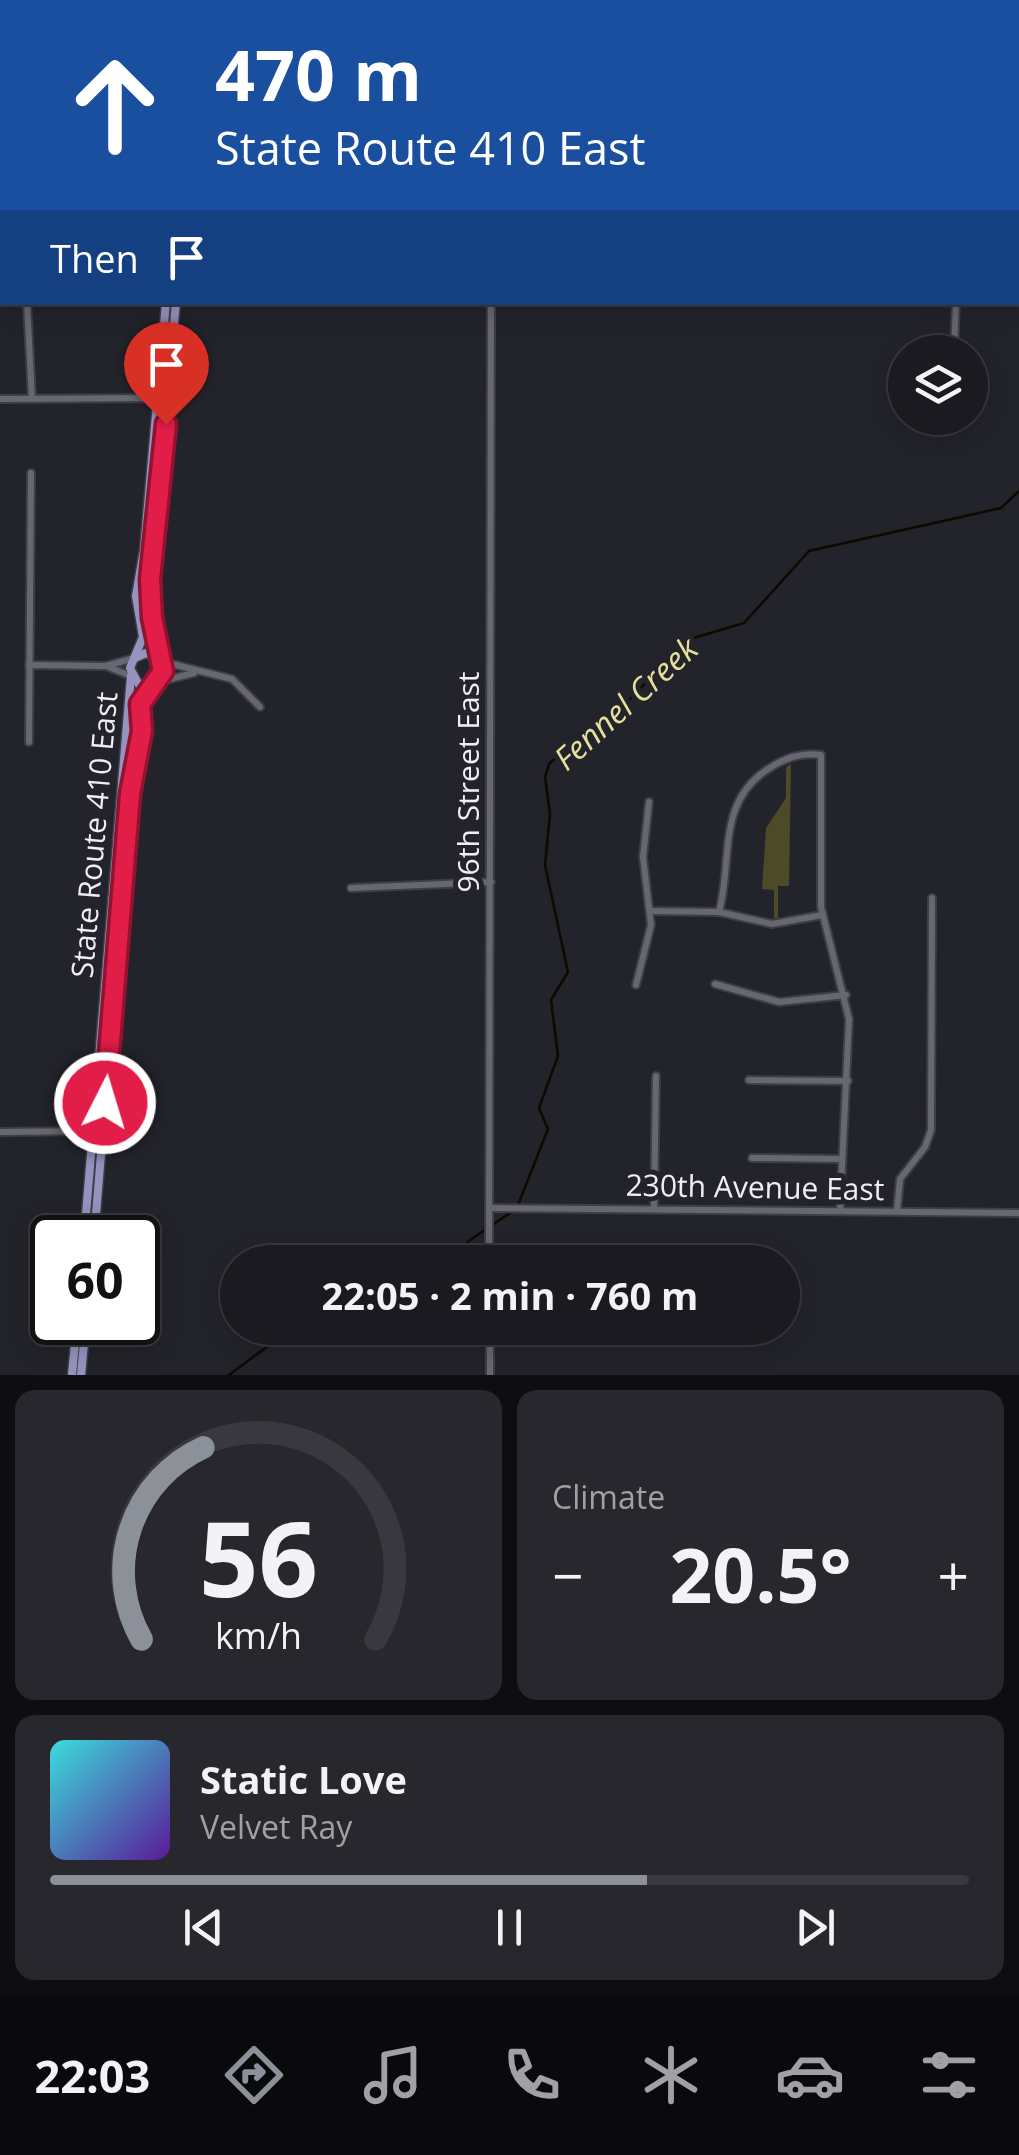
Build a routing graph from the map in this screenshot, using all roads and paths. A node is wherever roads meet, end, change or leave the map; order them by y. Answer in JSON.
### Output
{"nodes":[{"id":1,"x":27,"y":305,"type":"edge"},
{"id":2,"x":166,"y":305,"type":"edge"},
{"id":3,"x":176,"y":305,"type":"edge"},
{"id":4,"x":491,"y":305,"type":"edge"},
{"id":5,"x":956,"y":305,"type":"edge"},
{"id":6,"x":955,"y":335,"type":"edge"},
{"id":7,"x":158,"y":398,"type":"junction"},
{"id":8,"x":0,"y":399,"type":"edge"},
{"id":9,"x":32,"y":399,"type":"junction"},
{"id":10,"x":30,"y":473,"type":"dead end"},
{"id":11,"x":135,"y":658,"type":"junction"},
{"id":12,"x":160,"y":661,"type":"junction"},
{"id":13,"x":29,"y":665,"type":"junction"},
{"id":14,"x":106,"y":666,"type":"junction"},
{"id":15,"x":205,"y":673,"type":"junction"},
{"id":16,"x":131,"y":676,"type":"junction"},
{"id":17,"x":156,"y":683,"type":"junction"},
{"id":18,"x":260,"y":707,"type":"dead end"},
{"id":19,"x":29,"y":742,"type":"dead end"},
{"id":20,"x":649,"y":802,"type":"dead end"},
{"id":21,"x":491,"y":882,"type":"junction"},
{"id":22,"x":351,"y":888,"type":"dead end"},
{"id":23,"x":932,"y":898,"type":"dead end"},
{"id":24,"x":651,"y":911,"type":"junction"},
{"id":25,"x":719,"y":912,"type":"junction"},
{"id":26,"x":822,"y":916,"type":"junction"},
{"id":27,"x":636,"y":984,"type":"dead end"},
{"id":28,"x":715,"y":984,"type":"dead end"},
{"id":29,"x":846,"y":994,"type":"junction"},
{"id":30,"x":656,"y":1076,"type":"dead end"},
{"id":31,"x":750,"y":1080,"type":"dead end"},
{"id":32,"x":848,"y":1081,"type":"junction"},
{"id":33,"x":92,"y":1131,"type":"junction"},
{"id":34,"x":0,"y":1132,"type":"edge"},
{"id":35,"x":103,"y":1132,"type":"junction"},
{"id":36,"x":752,"y":1158,"type":"dead end"},
{"id":37,"x":841,"y":1159,"type":"junction"},
{"id":38,"x":490,"y":1208,"type":"junction"},
{"id":39,"x":654,"y":1209,"type":"junction"},
{"id":40,"x":840,"y":1210,"type":"junction"},
{"id":41,"x":897,"y":1212,"type":"junction"},
{"id":42,"x":1019,"y":1214,"type":"edge"},
{"id":43,"x":86,"y":1215,"type":"edge"},
{"id":44,"x":96,"y":1215,"type":"edge"},
{"id":45,"x":490,"y":1245,"type":"edge"},
{"id":46,"x":75,"y":1345,"type":"edge"},
{"id":47,"x":84,"y":1345,"type":"edge"},
{"id":48,"x":490,"y":1345,"type":"edge"},
{"id":49,"x":72,"y":1375,"type":"edge"},
{"id":50,"x":82,"y":1375,"type":"edge"},
{"id":51,"x":490,"y":1375,"type":"edge"}],
"edges":[{"from":1,"to":9,"type":"street"},
{"from":2,"to":7,"type":"main road","name":"State Route 410 East"},
{"from":3,"to":12,"type":"main road"},
{"from":4,"to":21,"type":"street","name":"96th Street East"},
{"from":5,"to":6,"type":"street"},
{"from":7,"to":9,"type":"street"},
{"from":7,"to":11,"type":"main road","name":"State Route 410 East"},
{"from":8,"to":9,"type":"street"},
{"from":10,"to":13,"type":"street"},
{"from":11,"to":12,"type":"main road"},
{"from":11,"to":14,"type":"street"},
{"from":11,"to":16,"type":"main road"},
{"from":12,"to":15,"type":"street"},
{"from":12,"to":17,"type":"main road"},
{"from":13,"to":14,"type":"street"},
{"from":13,"to":19,"type":"street"},
{"from":14,"to":16,"type":"street"},
{"from":15,"to":17,"type":"street"},
{"from":15,"to":18,"type":"street"},
{"from":16,"to":17,"type":"main road"},
{"from":16,"to":33,"type":"main road","name":"State Route 410 East"},
{"from":17,"to":35,"type":"main road","name":"State Route 410 East"},
{"from":20,"to":24,"type":"street"},
{"from":21,"to":22,"type":"street"},
{"from":21,"to":38,"type":"street","name":"96th Street East"},
{"from":23,"to":41,"type":"street"},
{"from":24,"to":25,"type":"street"},
{"from":24,"to":27,"type":"street"},
{"from":25,"to":26,"type":"street"},
{"from":25,"to":26,"type":"street"},
{"from":26,"to":29,"type":"street"},
{"from":28,"to":29,"type":"street"},
{"from":29,"to":32,"type":"street"},
{"from":30,"to":39,"type":"street"},
{"from":31,"to":32,"type":"street"},
{"from":32,"to":37,"type":"street"},
{"from":33,"to":34,"type":"street"},
{"from":33,"to":35,"type":"street"},
{"from":33,"to":43,"type":"main road","name":"State Route 410 East"},
{"from":35,"to":44,"type":"main road","name":"State Route 410 East"},
{"from":36,"to":37,"type":"street"},
{"from":37,"to":40,"type":"street"},
{"from":38,"to":39,"type":"street","name":"230th Avenue East"},
{"from":38,"to":45,"type":"street","name":"96th Street East"},
{"from":39,"to":40,"type":"street","name":"230th Avenue East"},
{"from":40,"to":41,"type":"street","name":"230th Avenue East"},
{"from":41,"to":42,"type":"street","name":"230th Avenue East"},
{"from":46,"to":49,"type":"main road"},
{"from":47,"to":50,"type":"main road"},
{"from":48,"to":51,"type":"street"}]}
